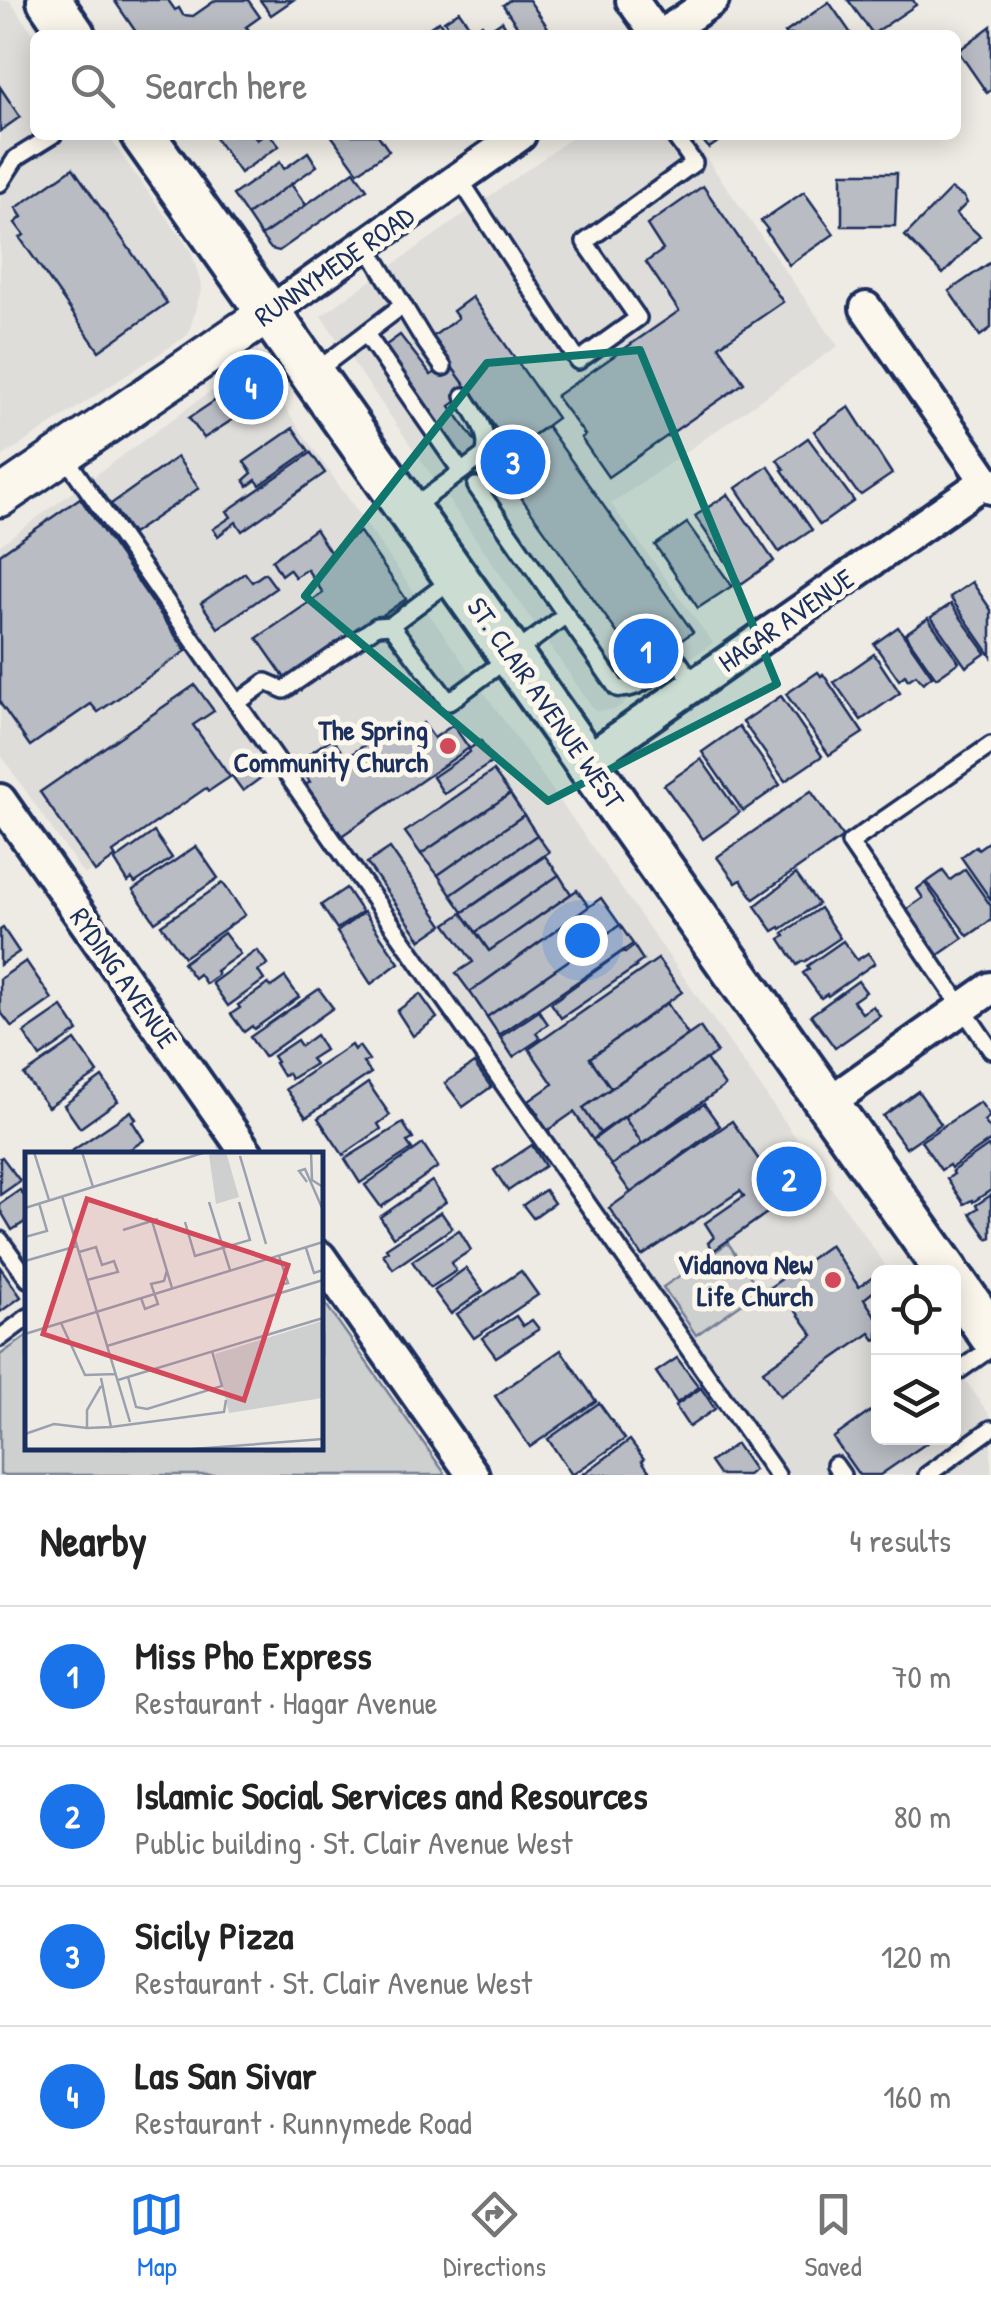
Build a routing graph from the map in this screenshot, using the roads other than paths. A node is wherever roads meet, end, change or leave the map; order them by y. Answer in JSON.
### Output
{"nodes":[{"id":1,"x":49,"y":0,"type":"edge"},
{"id":2,"x":632,"y":0,"type":"edge"},
{"id":3,"x":712,"y":0,"type":"edge"},
{"id":4,"x":70,"y":30,"type":"edge"},
{"id":5,"x":655,"y":30,"type":"edge"},
{"id":6,"x":667,"y":30,"type":"edge"},
{"id":7,"x":44,"y":140,"type":"edge"},
{"id":8,"x":147,"y":140,"type":"edge"},
{"id":9,"x":513,"y":140,"type":"edge"},
{"id":10,"x":678,"y":140,"type":"edge"},
{"id":11,"x":459,"y":178,"type":"junction"},
{"id":12,"x":0,"y":183,"type":"edge"},
{"id":13,"x":366,"y":244,"type":"junction"},
{"id":14,"x":403,"y":305,"type":"junction"},
{"id":15,"x":866,"y":308,"type":"dead end"},
{"id":16,"x":270,"y":312,"type":"junction"},
{"id":17,"x":366,"y":334,"type":"junction"},
{"id":18,"x":443,"y":367,"type":"dead end"},
{"id":19,"x":312,"y":374,"type":"junction"},
{"id":20,"x":464,"y":396,"type":"dead end"},
{"id":21,"x":63,"y":454,"type":"junction"},
{"id":22,"x":461,"y":471,"type":"junction"},
{"id":23,"x":988,"y":484,"type":"edge"},
{"id":24,"x":476,"y":486,"type":"dead end"},
{"id":25,"x":0,"y":497,"type":"edge"},
{"id":26,"x":410,"y":511,"type":"junction"},
{"id":27,"x":456,"y":576,"type":"junction"},
{"id":28,"x":566,"y":614,"type":"junction"},
{"id":29,"x":392,"y":625,"type":"junction"},
{"id":30,"x":512,"y":655,"type":"junction"},
{"id":31,"x":694,"y":685,"type":"junction"},
{"id":32,"x":236,"y":703,"type":"junction"},
{"id":33,"x":991,"y":746,"type":"edge"},
{"id":34,"x":586,"y":760,"type":"junction"},
{"id":35,"x":0,"y":800,"type":"edge"},
{"id":36,"x":991,"y":988,"type":"edge"},
{"id":37,"x":962,"y":1009,"type":"junction"},
{"id":38,"x":991,"y":1050,"type":"edge"},
{"id":39,"x":828,"y":1103,"type":"junction"},
{"id":40,"x":246,"y":1152,"type":"edge"},
{"id":41,"x":0,"y":1240,"type":"edge"},
{"id":42,"x":322,"y":1260,"type":"edge"},
{"id":43,"x":942,"y":1265,"type":"edge"},
{"id":44,"x":25,"y":1275,"type":"edge"},
{"id":45,"x":961,"y":1292,"type":"edge"},
{"id":46,"x":25,"y":1319,"type":"edge"},
{"id":47,"x":991,"y":1335,"type":"edge"},
{"id":48,"x":0,"y":1338,"type":"edge"},
{"id":49,"x":991,"y":1348,"type":"edge"},
{"id":50,"x":961,"y":1369,"type":"edge"},
{"id":51,"x":991,"y":1429,"type":"edge"},
{"id":52,"x":473,"y":1475,"type":"edge"},
{"id":53,"x":777,"y":1475,"type":"edge"},
{"id":54,"x":928,"y":1475,"type":"edge"}],
"edges":[{"from":1,"to":4,"type":"main road"},
{"from":2,"to":5,"type":"street"},
{"from":3,"to":6,"type":"street"},
{"from":7,"to":12,"type":"lane"},
{"from":8,"to":16,"type":"main road","name":"ST. CLAIR AVENUE WEST"},
{"from":9,"to":11,"type":"street","name":"RUNNYMEDE ROAD"},
{"from":10,"to":11,"type":"lane"},
{"from":11,"to":13,"type":"street","name":"RUNNYMEDE ROAD"},
{"from":13,"to":14,"type":"lane"},
{"from":13,"to":16,"type":"street","name":"RUNNYMEDE ROAD"},
{"from":14,"to":17,"type":"lane"},
{"from":14,"to":18,"type":"lane"},
{"from":15,"to":23,"type":"street","name":"HAGAR AVENUE"},
{"from":16,"to":19,"type":"main road","name":"ST. CLAIR AVENUE WEST"},
{"from":16,"to":21,"type":"street","name":"RUNNYMEDE ROAD"},
{"from":17,"to":19,"type":"lane"},
{"from":17,"to":22,"type":"lane"},
{"from":19,"to":26,"type":"main road","name":"ST. CLAIR AVENUE WEST"},
{"from":20,"to":22,"type":"lane"},
{"from":21,"to":25,"type":"street","name":"RUNNYMEDE ROAD"},
{"from":21,"to":32,"type":"lane"},
{"from":22,"to":26,"type":"lane"},
{"from":23,"to":31,"type":"street","name":"HAGAR AVENUE"},
{"from":24,"to":28,"type":"lane"},
{"from":26,"to":27,"type":"main road","name":"ST. CLAIR AVENUE WEST"},
{"from":27,"to":29,"type":"lane"},
{"from":27,"to":30,"type":"main road","name":"ST. CLAIR AVENUE WEST"},
{"from":28,"to":30,"type":"lane"},
{"from":28,"to":31,"type":"lane"},
{"from":29,"to":30,"type":"lane"},
{"from":29,"to":32,"type":"lane"},
{"from":30,"to":34,"type":"main road","name":"ST. CLAIR AVENUE WEST"},
{"from":31,"to":34,"type":"street","name":"HAGAR AVENUE"},
{"from":32,"to":53,"type":"lane"},
{"from":33,"to":37,"type":"lane"},
{"from":34,"to":39,"type":"main road","name":"ST. CLAIR AVENUE WEST"},
{"from":35,"to":40,"type":"street","name":"RYDING AVENUE"},
{"from":36,"to":37,"type":"street"},
{"from":37,"to":38,"type":"lane"},
{"from":37,"to":39,"type":"street"},
{"from":39,"to":43,"type":"main road","name":"ST. CLAIR AVENUE WEST"},
{"from":41,"to":44,"type":"lane"},
{"from":42,"to":52,"type":"street"},
{"from":45,"to":47,"type":"main road"},
{"from":46,"to":48,"type":"lane"},
{"from":49,"to":50,"type":"lane"},
{"from":51,"to":54,"type":"lane"}]}
